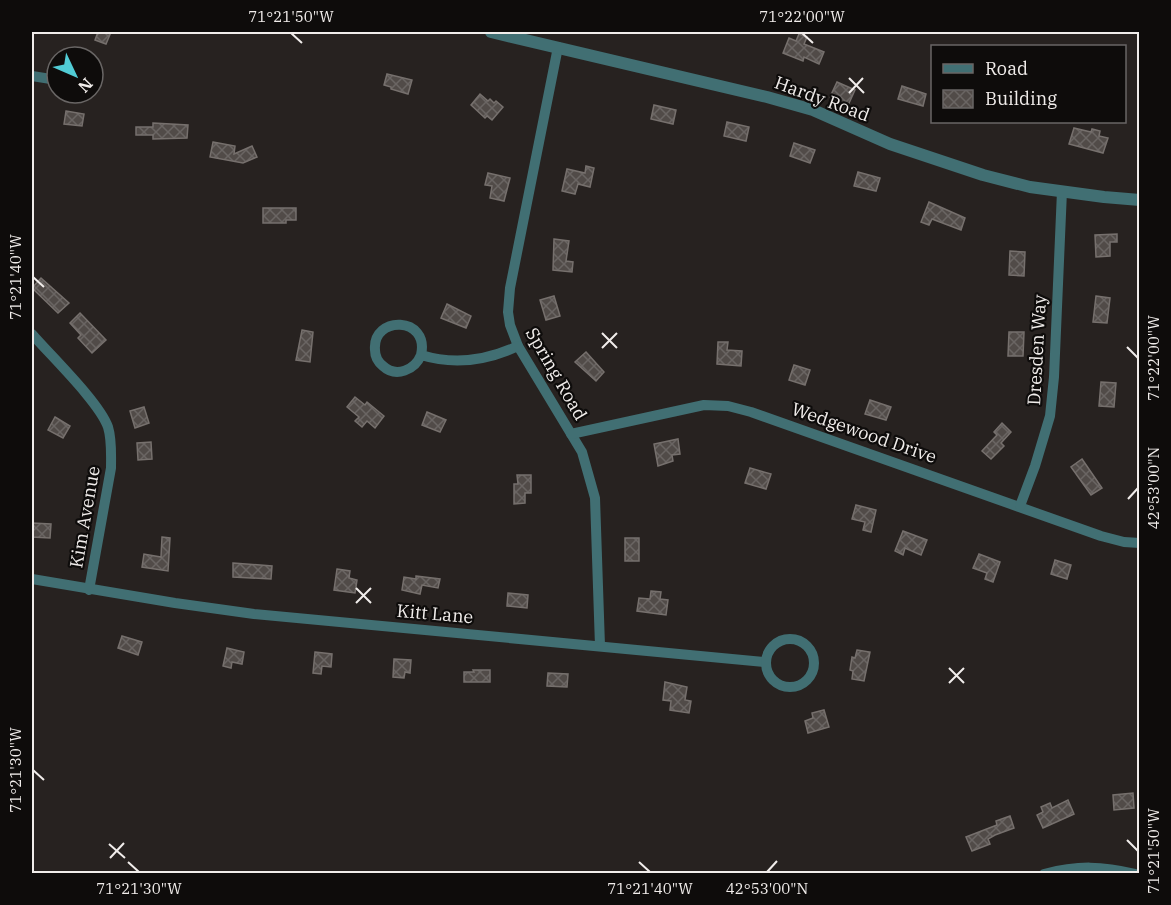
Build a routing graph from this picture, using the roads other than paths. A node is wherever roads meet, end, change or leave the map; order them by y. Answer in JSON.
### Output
{"nodes":[{"id":1,"x":491,"y":32,"type":"edge"},
{"id":2,"x":558,"y":47,"type":"junction"},
{"id":3,"x":1062,"y":191,"type":"junction"},
{"id":4,"x":1140,"y":200,"type":"edge"},
{"id":5,"x":32,"y":334,"type":"edge"},
{"id":6,"x":518,"y":346,"type":"junction"},
{"id":7,"x":421,"y":355,"type":"junction"},
{"id":8,"x":571,"y":434,"type":"junction"},
{"id":9,"x":1020,"y":506,"type":"junction"},
{"id":10,"x":1140,"y":543,"type":"edge"},
{"id":11,"x":32,"y":579,"type":"edge"},
{"id":12,"x":89,"y":590,"type":"junction"},
{"id":13,"x":600,"y":646,"type":"junction"},
{"id":14,"x":765,"y":662,"type":"junction"},
{"id":15,"x":1044,"y":873,"type":"edge"},
{"id":16,"x":1136,"y":873,"type":"edge"}],
"edges":[{"from":1,"to":2,"type":"street","name":"Hardy Road"},
{"from":2,"to":3,"type":"street","name":"Hardy Road"},
{"from":2,"to":6,"type":"street","name":"Spring Road"},
{"from":3,"to":4,"type":"street","name":"Hardy Road"},
{"from":3,"to":9,"type":"street","name":"Dresden Way"},
{"from":5,"to":12,"type":"street","name":"Kim Avenue"},
{"from":6,"to":7,"type":"street"},
{"from":6,"to":8,"type":"street","name":"Spring Road"},
{"from":7,"to":7,"type":"street"},
{"from":8,"to":9,"type":"street","name":"Wedgewood Drive"},
{"from":8,"to":13,"type":"street","name":"Spring Road"},
{"from":9,"to":10,"type":"street","name":"Wedgewood Drive"},
{"from":11,"to":12,"type":"street","name":"Kitt Lane"},
{"from":12,"to":13,"type":"street","name":"Kitt Lane"},
{"from":13,"to":14,"type":"street","name":"Kitt Lane"},
{"from":14,"to":14,"type":"street"},
{"from":15,"to":16,"type":"street"}]}
